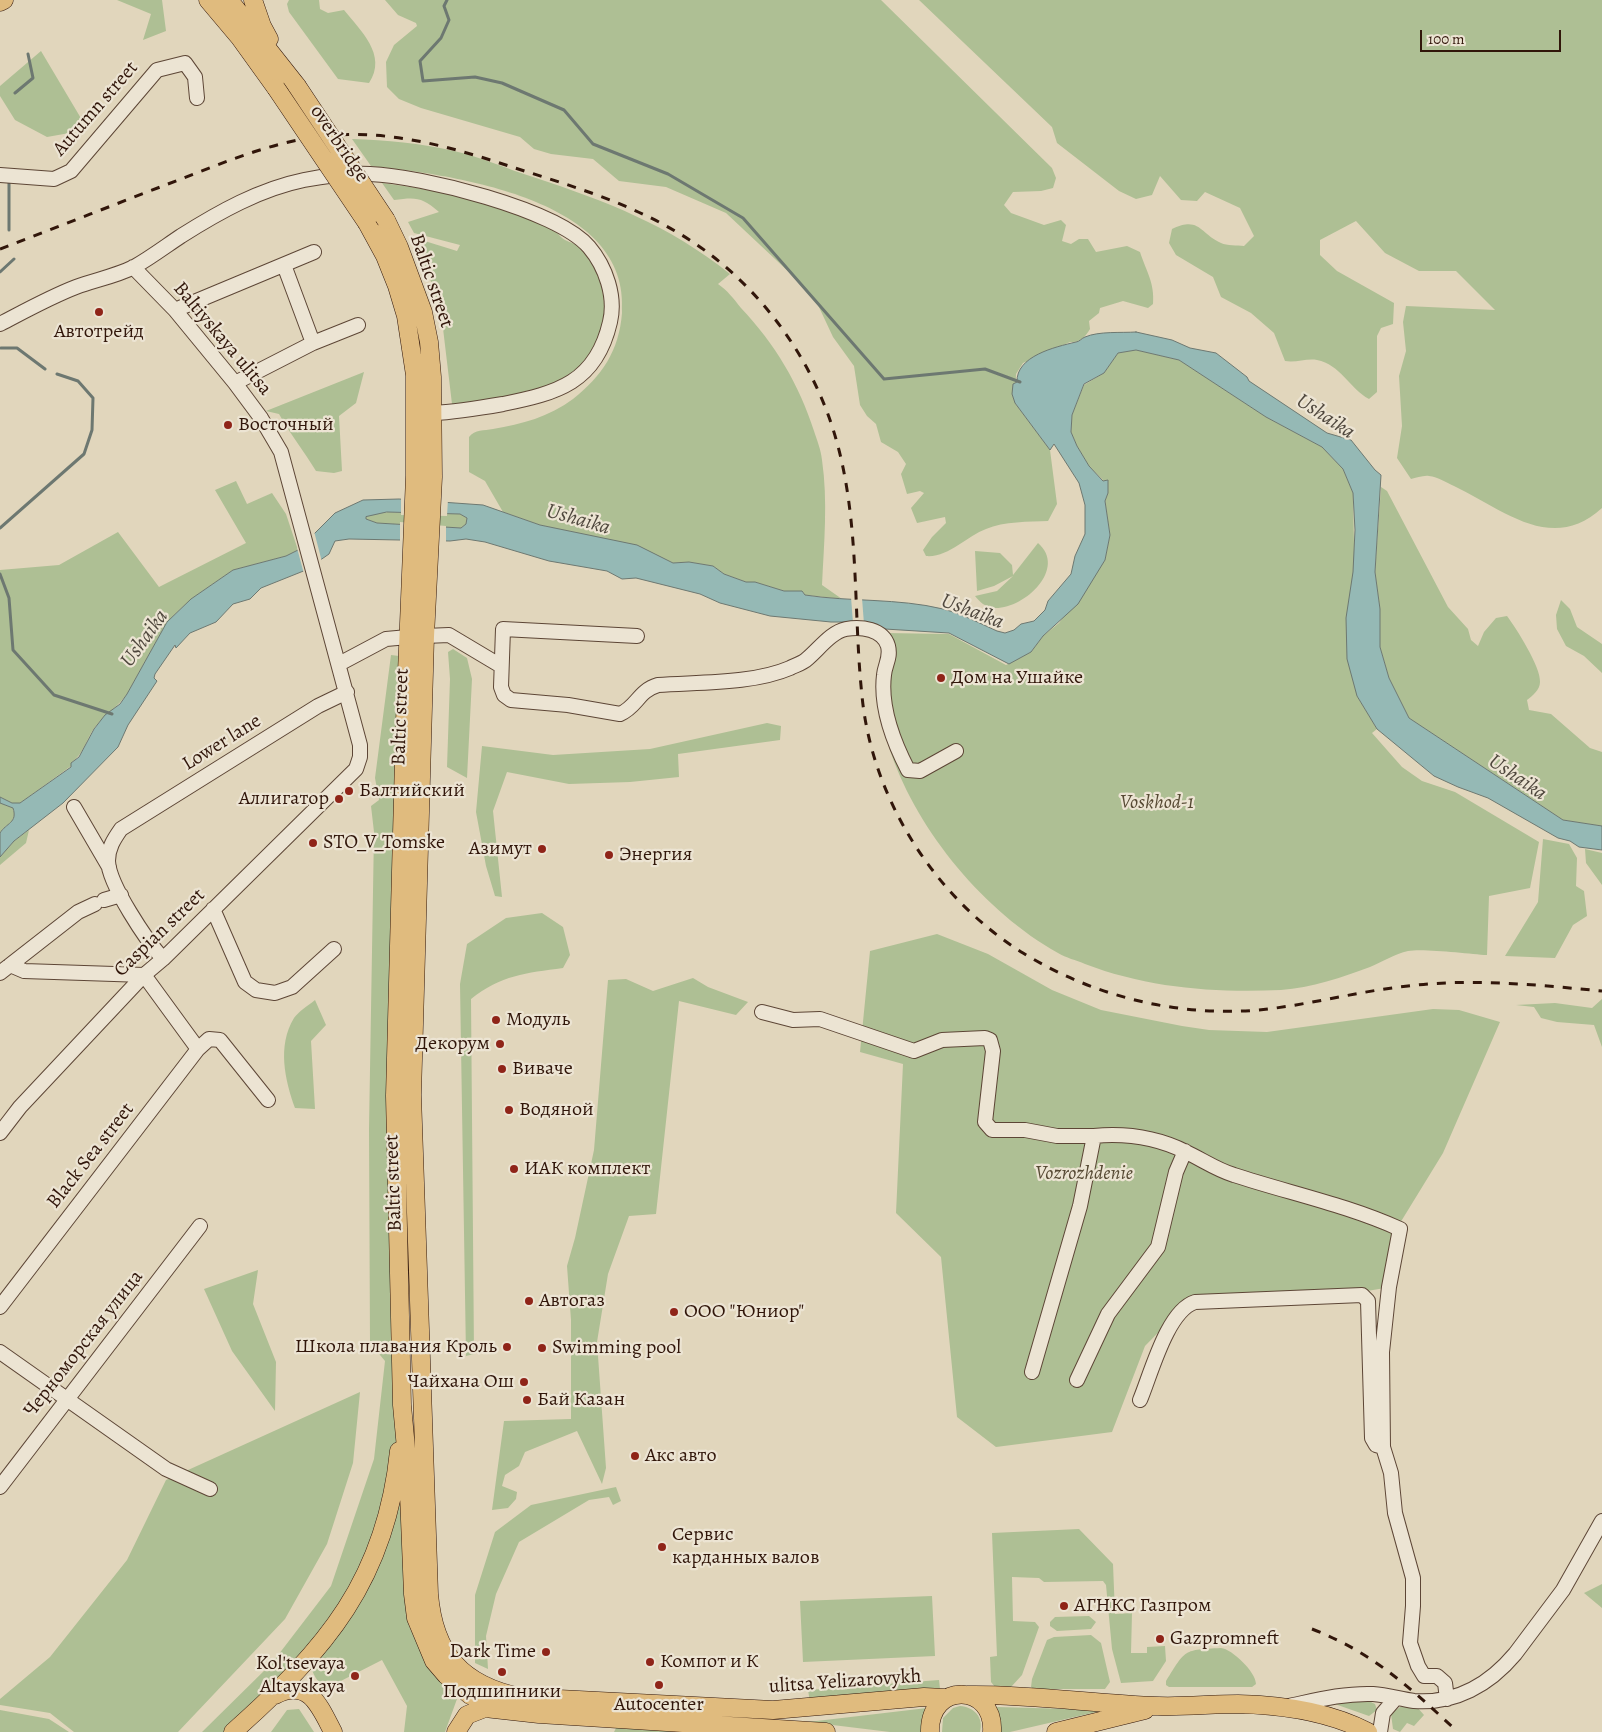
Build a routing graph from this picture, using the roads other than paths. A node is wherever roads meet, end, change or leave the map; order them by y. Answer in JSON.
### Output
{"nodes":[{"id":1,"x":4,"y":0,"type":"edge"},
{"id":2,"x":208,"y":0,"type":"edge"},
{"id":3,"x":229,"y":0,"type":"edge"},
{"id":4,"x":253,"y":0,"type":"edge"},
{"id":5,"x":0,"y":2,"type":"edge"},
{"id":6,"x":292,"y":80,"type":"junction"},
{"id":7,"x":197,"y":98,"type":"dead end"},
{"id":8,"x":0,"y":175,"type":"edge"},
{"id":9,"x":386,"y":220,"type":"joint"},
{"id":10,"x":368,"y":223,"type":"joint"},
{"id":11,"x":314,"y":252,"type":"dead end"},
{"id":12,"x":284,"y":265,"type":"junction"},
{"id":13,"x":133,"y":267,"type":"junction"},
{"id":14,"x":175,"y":310,"type":"junction"},
{"id":15,"x":0,"y":324,"type":"edge"},
{"id":16,"x":358,"y":324,"type":"dead end"},
{"id":17,"x":313,"y":343,"type":"junction"},
{"id":18,"x":235,"y":383,"type":"junction"},
{"id":19,"x":433,"y":413,"type":"junction"},
{"id":20,"x":418,"y":601,"type":"junction"},
{"id":21,"x":417,"y":636,"type":"junction"},
{"id":22,"x":637,"y":636,"type":"dead end"},
{"id":23,"x":339,"y":664,"type":"junction"},
{"id":24,"x":501,"y":666,"type":"junction"},
{"id":25,"x":346,"y":692,"type":"junction"},
{"id":26,"x":956,"y":751,"type":"dead end"},
{"id":27,"x":74,"y":808,"type":"dead end"},
{"id":28,"x":121,"y":829,"type":"junction"},
{"id":29,"x":96,"y":843,"type":"junction"},
{"id":30,"x":109,"y":866,"type":"junction"},
{"id":31,"x":121,"y":895,"type":"junction"},
{"id":32,"x":213,"y":909,"type":"junction"},
{"id":33,"x":334,"y":949,"type":"dead end"},
{"id":34,"x":164,"y":959,"type":"junction"},
{"id":35,"x":5,"y":969,"type":"edge"},
{"id":36,"x":144,"y":975,"type":"junction"},
{"id":37,"x":762,"y":1012,"type":"dead end"},
{"id":38,"x":198,"y":1049,"type":"junction"},
{"id":39,"x":268,"y":1100,"type":"dead end"},
{"id":40,"x":0,"y":1133,"type":"edge"},
{"id":41,"x":1094,"y":1136,"type":"junction"},
{"id":42,"x":1186,"y":1151,"type":"junction"},
{"id":43,"x":200,"y":1226,"type":"dead end"},
{"id":44,"x":0,"y":1307,"type":"edge"},
{"id":45,"x":0,"y":1352,"type":"edge"},
{"id":46,"x":1032,"y":1372,"type":"dead end"},
{"id":47,"x":1076,"y":1380,"type":"dead end"},
{"id":48,"x":67,"y":1400,"type":"junction"},
{"id":49,"x":1140,"y":1400,"type":"dead end"},
{"id":50,"x":402,"y":1405,"type":"junction"},
{"id":51,"x":1383,"y":1447,"type":"junction"},
{"id":52,"x":0,"y":1487,"type":"edge"},
{"id":53,"x":210,"y":1489,"type":"dead end"},
{"id":54,"x":1602,"y":1521,"type":"edge"},
{"id":55,"x":968,"y":1695,"type":"junction"},
{"id":56,"x":272,"y":1697,"type":"junction"},
{"id":57,"x":945,"y":1698,"type":"junction"},
{"id":58,"x":1396,"y":1698,"type":"junction"},
{"id":59,"x":539,"y":1699,"type":"joint"},
{"id":60,"x":1447,"y":1699,"type":"junction"},
{"id":61,"x":1159,"y":1706,"type":"junction"},
{"id":62,"x":1282,"y":1708,"type":"junction"},
{"id":63,"x":500,"y":1709,"type":"junction"},
{"id":64,"x":233,"y":1732,"type":"edge"},
{"id":65,"x":333,"y":1732,"type":"edge"},
{"id":66,"x":456,"y":1732,"type":"edge"},
{"id":67,"x":826,"y":1732,"type":"edge"},
{"id":68,"x":930,"y":1732,"type":"edge"},
{"id":69,"x":992,"y":1732,"type":"edge"},
{"id":70,"x":1056,"y":1732,"type":"edge"},
{"id":71,"x":1368,"y":1732,"type":"edge"},
{"id":72,"x":1380,"y":1732,"type":"edge"}],
"edges":[{"from":1,"to":5,"type":"main road"},
{"from":2,"to":10,"type":"main road","name":"overbridge","bridge":true},
{"from":3,"to":6,"type":"main road"},
{"from":4,"to":6,"type":"main road"},
{"from":6,"to":9,"type":"main road","name":"overbridge","bridge":true},
{"from":7,"to":8,"type":"street","name":"Autumn street"},
{"from":9,"to":19,"type":"main road","name":"Baltic street"},
{"from":10,"to":20,"type":"main road","name":"Baltic street"},
{"from":11,"to":12,"type":"street"},
{"from":12,"to":14,"type":"street"},
{"from":12,"to":17,"type":"street"},
{"from":13,"to":14,"type":"street","name":"Baltiyskaya ulitsa"},
{"from":13,"to":15,"type":"street"},
{"from":13,"to":19,"type":"street"},
{"from":14,"to":18,"type":"street","name":"Baltiyskaya ulitsa"},
{"from":16,"to":17,"type":"street"},
{"from":17,"to":18,"type":"street"},
{"from":18,"to":23,"type":"street","name":"Baltiyskaya ulitsa"},
{"from":19,"to":20,"type":"main road","name":"Baltic street"},
{"from":20,"to":21,"type":"main road","name":"Baltic street"},
{"from":21,"to":23,"type":"street"},
{"from":21,"to":24,"type":"street"},
{"from":21,"to":50,"type":"main road","name":"Baltic street"},
{"from":21,"to":59,"type":"main road","name":"Baltic street"},
{"from":22,"to":24,"type":"street"},
{"from":23,"to":25,"type":"street"},
{"from":24,"to":26,"type":"street"},
{"from":25,"to":28,"type":"street","name":"Lower lane"},
{"from":25,"to":32,"type":"street","name":"Caspian street"},
{"from":27,"to":29,"type":"street"},
{"from":28,"to":29,"type":"street","name":"Lower lane"},
{"from":28,"to":30,"type":"street"},
{"from":29,"to":30,"type":"street"},
{"from":30,"to":31,"type":"street"},
{"from":31,"to":34,"type":"street"},
{"from":31,"to":35,"type":"street"},
{"from":32,"to":33,"type":"street"},
{"from":32,"to":34,"type":"street","name":"Caspian street"},
{"from":34,"to":36,"type":"street","name":"Caspian street"},
{"from":35,"to":36,"type":"street"},
{"from":36,"to":38,"type":"street"},
{"from":36,"to":40,"type":"street","name":"Caspian street"},
{"from":37,"to":41,"type":"street"},
{"from":38,"to":39,"type":"street","name":"Black Sea street"},
{"from":38,"to":44,"type":"street","name":"Black Sea street"},
{"from":41,"to":42,"type":"street"},
{"from":41,"to":46,"type":"street"},
{"from":42,"to":47,"type":"street"},
{"from":42,"to":51,"type":"street"},
{"from":43,"to":48,"type":"street","name":"Черноморская улица"},
{"from":45,"to":48,"type":"street"},
{"from":48,"to":52,"type":"street","name":"Черноморская улица"},
{"from":48,"to":53,"type":"street"},
{"from":49,"to":51,"type":"street"},
{"from":50,"to":56,"type":"main road"},
{"from":50,"to":63,"type":"main road","name":"Baltic street"},
{"from":51,"to":60,"type":"street"},
{"from":54,"to":60,"type":"street"},
{"from":55,"to":57,"type":"main road","name":"ulitsa Yelizarovykh"},
{"from":55,"to":61,"type":"main road"},
{"from":55,"to":69,"type":"main road"},
{"from":56,"to":64,"type":"main road"},
{"from":56,"to":65,"type":"main road"},
{"from":57,"to":59,"type":"main road","name":"ulitsa Yelizarovykh"},
{"from":57,"to":68,"type":"main road"},
{"from":58,"to":60,"type":"street"},
{"from":58,"to":62,"type":"street"},
{"from":58,"to":72,"type":"street"},
{"from":61,"to":62,"type":"main road"},
{"from":61,"to":70,"type":"main road"},
{"from":62,"to":71,"type":"main road"},
{"from":63,"to":66,"type":"main road"},
{"from":63,"to":67,"type":"main road","name":"ulitsa Yelizarovykh"}]}
